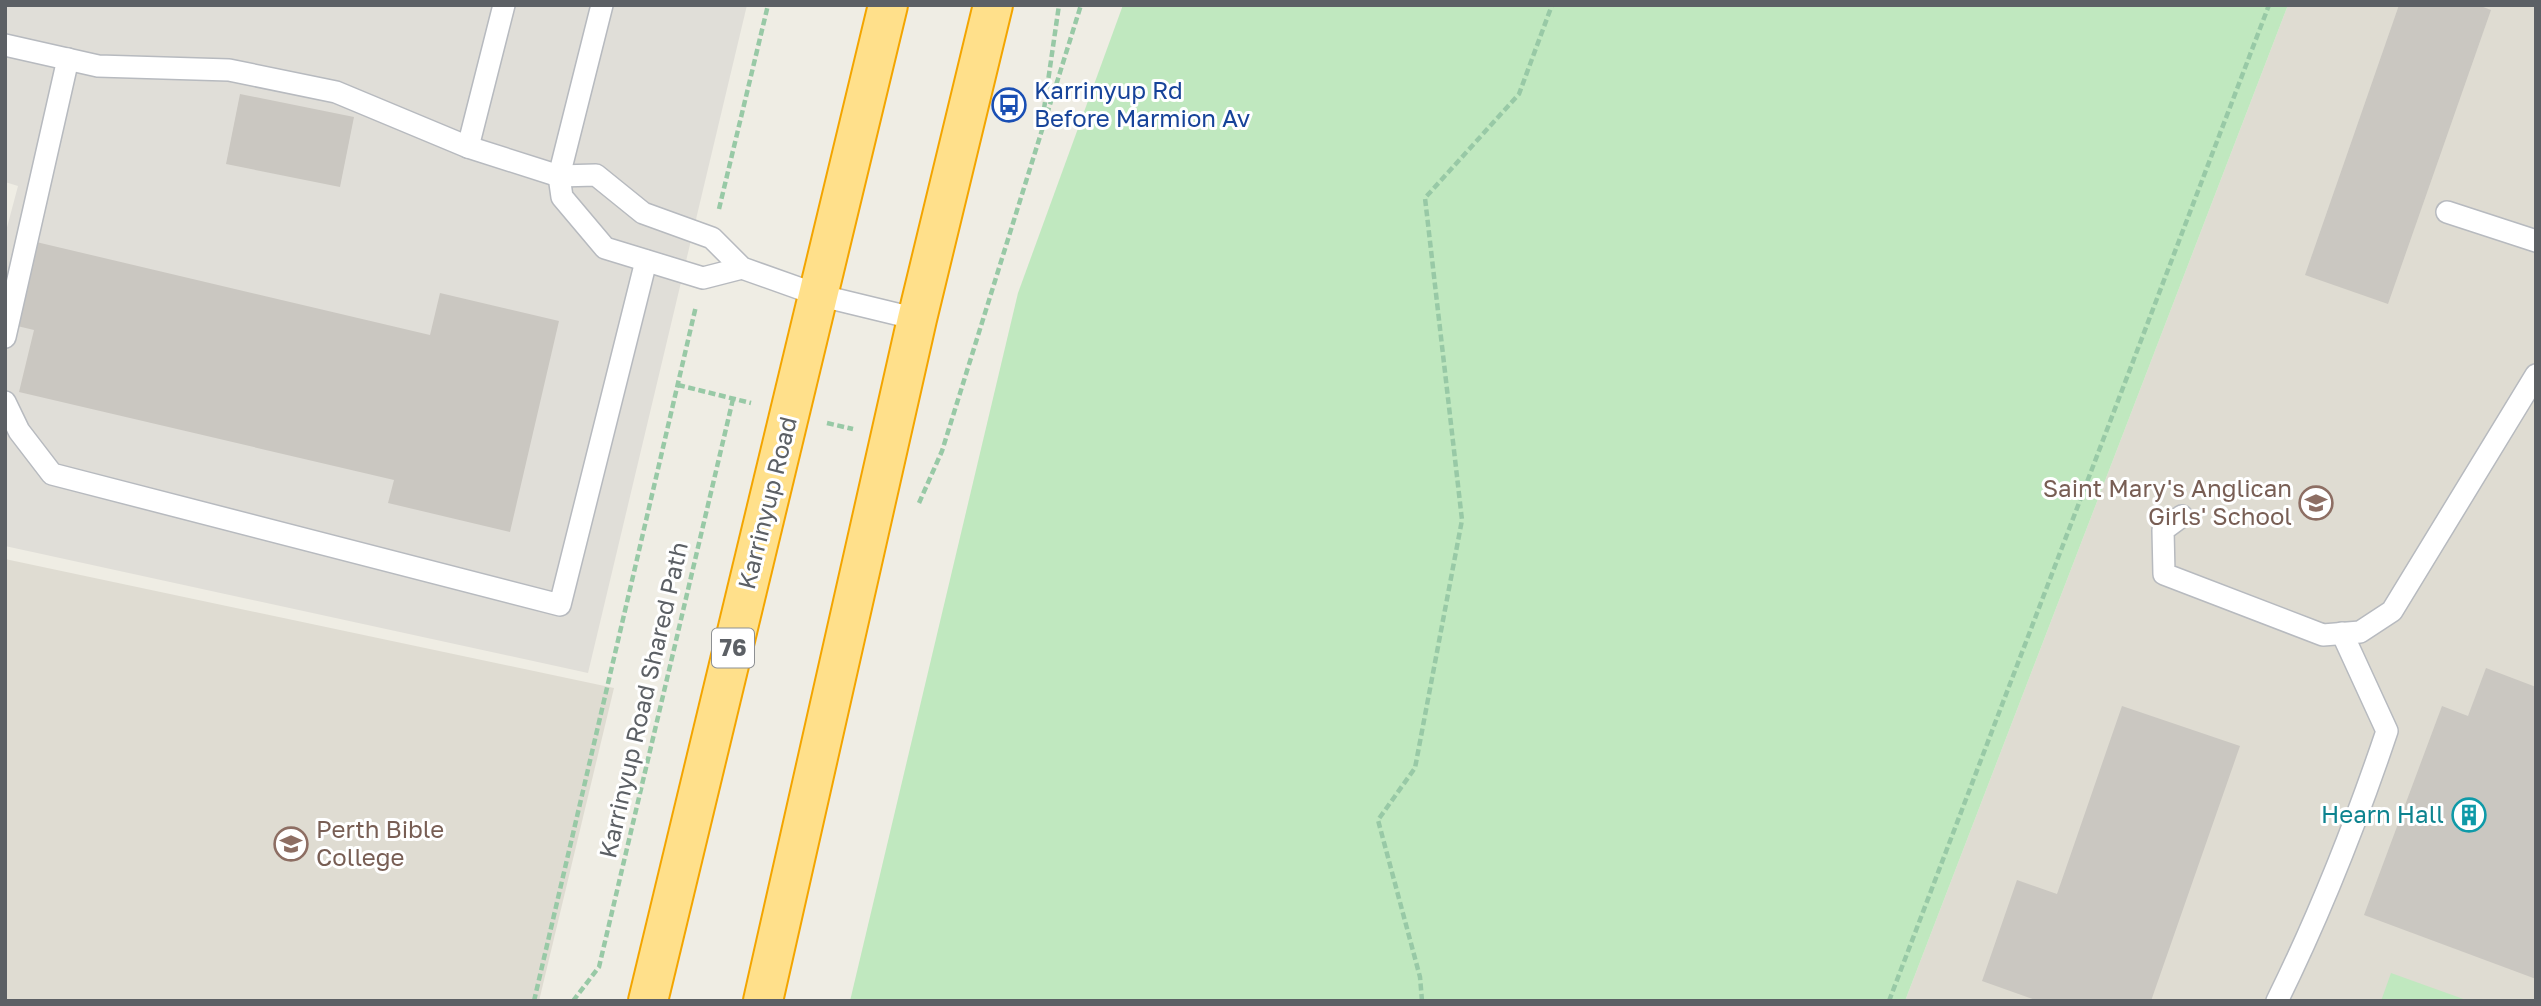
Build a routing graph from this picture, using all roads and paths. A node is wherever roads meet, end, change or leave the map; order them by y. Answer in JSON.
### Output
{"nodes":[{"id":1,"x":504,"y":5,"type":"edge"},
{"id":2,"x":602,"y":5,"type":"edge"},
{"id":3,"x":768,"y":5,"type":"edge"},
{"id":4,"x":888,"y":5,"type":"edge"},
{"id":5,"x":993,"y":5,"type":"edge"},
{"id":6,"x":1059,"y":5,"type":"edge"},
{"id":7,"x":1080,"y":5,"type":"edge"},
{"id":8,"x":1552,"y":5,"type":"edge"},
{"id":9,"x":2269,"y":5,"type":"edge"},
{"id":10,"x":5,"y":45,"type":"edge"},
{"id":11,"x":68,"y":59,"type":"junction"},
{"id":12,"x":1042,"y":124,"type":"junction"},
{"id":13,"x":468,"y":147,"type":"junction"},
{"id":14,"x":559,"y":176,"type":"junction"},
{"id":15,"x":2447,"y":212,"type":"dead end"},
{"id":16,"x":712,"y":237,"type":"junction"},
{"id":17,"x":2536,"y":241,"type":"edge"},
{"id":18,"x":646,"y":261,"type":"junction"},
{"id":19,"x":742,"y":268,"type":"junction"},
{"id":20,"x":702,"y":278,"type":"junction"},
{"id":21,"x":818,"y":295,"type":"junction"},
{"id":22,"x":917,"y":319,"type":"junction"},
{"id":23,"x":5,"y":337,"type":"edge"},
{"id":24,"x":2536,"y":375,"type":"edge"},
{"id":25,"x":678,"y":385,"type":"junction"},
{"id":26,"x":733,"y":399,"type":"junction"},
{"id":27,"x":5,"y":402,"type":"edge"},
{"id":28,"x":790,"y":413,"type":"junction"},
{"id":29,"x":890,"y":438,"type":"junction"},
{"id":30,"x":2182,"y":516,"type":"dead end"},
{"id":31,"x":2342,"y":633,"type":"junction"},
{"id":32,"x":534,"y":1001,"type":"edge"},
{"id":33,"x":573,"y":1001,"type":"edge"},
{"id":34,"x":648,"y":1001,"type":"edge"},
{"id":35,"x":763,"y":1001,"type":"edge"},
{"id":36,"x":1422,"y":1001,"type":"edge"},
{"id":37,"x":1889,"y":1001,"type":"edge"},
{"id":38,"x":2277,"y":1001,"type":"edge"}],
"edges":[{"from":1,"to":13,"type":"lane"},
{"from":2,"to":14,"type":"lane"},
{"from":3,"to":16,"type":"path"},
{"from":4,"to":21,"type":"highway","name":"Karrinyup Road","number":"76"},
{"from":5,"to":22,"type":"highway"},
{"from":6,"to":12,"type":"path"},
{"from":7,"to":12,"type":"path"},
{"from":8,"to":36,"type":"path"},
{"from":9,"to":37,"type":"path"},
{"from":10,"to":11,"type":"lane"},
{"from":11,"to":13,"type":"lane"},
{"from":11,"to":23,"type":"lane"},
{"from":12,"to":29,"type":"path"},
{"from":13,"to":14,"type":"lane"},
{"from":14,"to":16,"type":"lane"},
{"from":14,"to":18,"type":"lane"},
{"from":15,"to":17,"type":"lane"},
{"from":16,"to":19,"type":"lane"},
{"from":18,"to":20,"type":"lane"},
{"from":18,"to":27,"type":"lane"},
{"from":19,"to":20,"type":"lane"},
{"from":19,"to":21,"type":"lane"},
{"from":20,"to":25,"type":"path"},
{"from":21,"to":22,"type":"lane"},
{"from":21,"to":28,"type":"highway","name":"Karrinyup Road","number":"76"},
{"from":22,"to":29,"type":"highway"},
{"from":24,"to":31,"type":"lane"},
{"from":25,"to":26,"type":"path"},
{"from":25,"to":32,"type":"path"},
{"from":26,"to":28,"type":"path"},
{"from":26,"to":33,"type":"path","name":"Karrinyup Road Shared Path"},
{"from":28,"to":29,"type":"path"},
{"from":28,"to":34,"type":"highway","name":"Karrinyup Road","number":"76"},
{"from":29,"to":35,"type":"highway"},
{"from":30,"to":31,"type":"lane"},
{"from":31,"to":38,"type":"lane"}]}
